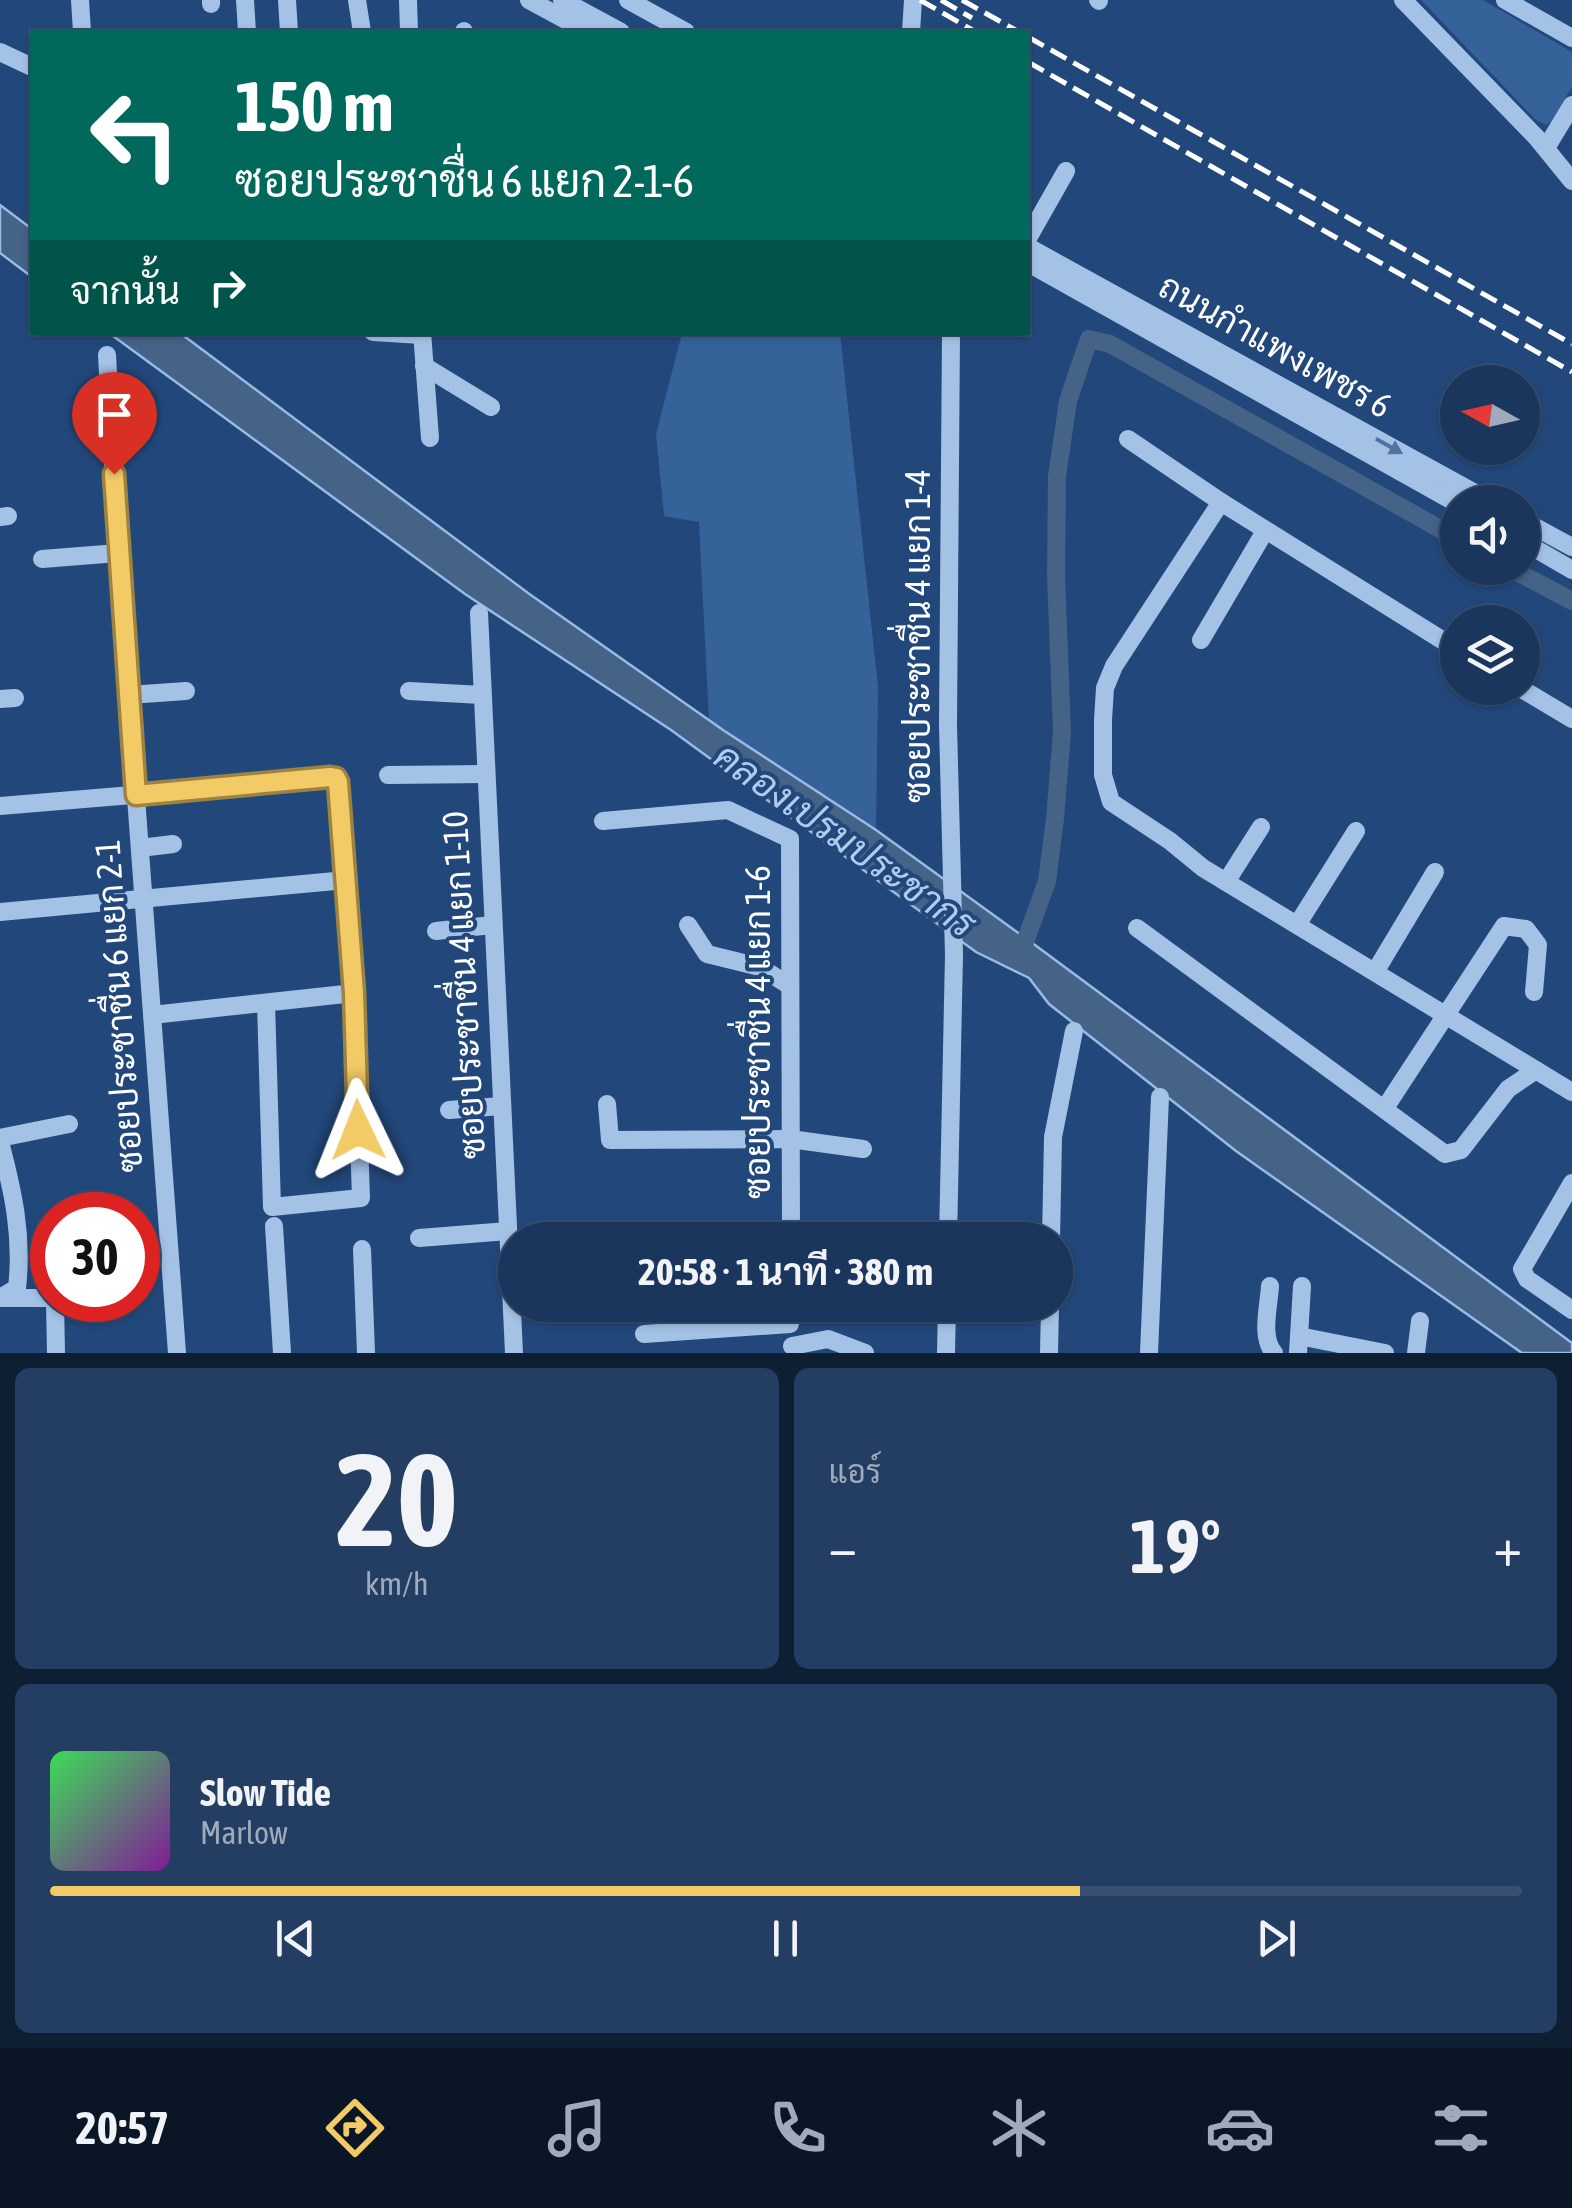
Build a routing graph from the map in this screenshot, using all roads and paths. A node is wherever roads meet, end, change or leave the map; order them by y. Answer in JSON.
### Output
{"nodes":[{"id":1,"x":80,"y":0,"type":"edge"},
{"id":2,"x":246,"y":0,"type":"edge"},
{"id":3,"x":288,"y":0,"type":"edge"},
{"id":4,"x":357,"y":0,"type":"edge"},
{"id":5,"x":408,"y":0,"type":"edge"},
{"id":6,"x":530,"y":0,"type":"edge"},
{"id":7,"x":562,"y":0,"type":"edge"},
{"id":8,"x":628,"y":0,"type":"edge"},
{"id":9,"x":912,"y":0,"type":"edge"},
{"id":10,"x":1403,"y":0,"type":"edge"},
{"id":11,"x":1505,"y":0,"type":"edge"},
{"id":12,"x":82,"y":30,"type":"edge"},
{"id":13,"x":247,"y":30,"type":"edge"},
{"id":14,"x":289,"y":30,"type":"edge"},
{"id":15,"x":362,"y":30,"type":"edge"},
{"id":16,"x":409,"y":30,"type":"edge"},
{"id":17,"x":584,"y":30,"type":"edge"},
{"id":18,"x":617,"y":30,"type":"edge"},
{"id":19,"x":682,"y":30,"type":"edge"},
{"id":20,"x":911,"y":30,"type":"edge"},
{"id":21,"x":1572,"y":38,"type":"edge"},
{"id":22,"x":0,"y":52,"type":"edge"},
{"id":23,"x":30,"y":67,"type":"edge"},
{"id":24,"x":1572,"y":106,"type":"edge"},
{"id":25,"x":1546,"y":148,"type":"junction"},
{"id":26,"x":1066,"y":170,"type":"dead end"},
{"id":27,"x":1572,"y":181,"type":"edge"},
{"id":28,"x":1030,"y":234,"type":"edge"},
{"id":29,"x":1030,"y":248,"type":"edge"},
{"id":30,"x":1030,"y":264,"type":"edge"},
{"id":31,"x":422,"y":335,"type":"edge"},
{"id":32,"x":951,"y":335,"type":"edge"},
{"id":33,"x":108,"y":355,"type":"dead end"},
{"id":34,"x":424,"y":366,"type":"junction"},
{"id":35,"x":491,"y":406,"type":"dead end"},
{"id":36,"x":430,"y":438,"type":"dead end"},
{"id":37,"x":1128,"y":439,"type":"dead end"},
{"id":38,"x":1460,"y":485,"type":"edge"},
{"id":39,"x":1440,"y":494,"type":"edge"},
{"id":40,"x":1220,"y":502,"type":"junction"},
{"id":41,"x":1540,"y":530,"type":"edge"},
{"id":42,"x":1265,"y":531,"type":"junction"},
{"id":43,"x":1572,"y":547,"type":"edge"},
{"id":44,"x":1540,"y":552,"type":"edge"},
{"id":45,"x":118,"y":553,"type":"junction"},
{"id":46,"x":42,"y":559,"type":"dead end"},
{"id":47,"x":1572,"y":570,"type":"edge"},
{"id":48,"x":479,"y":613,"type":"dead end"},
{"id":49,"x":1440,"y":639,"type":"edge"},
{"id":50,"x":1201,"y":640,"type":"dead end"},
{"id":51,"x":186,"y":691,"type":"dead end"},
{"id":52,"x":409,"y":691,"type":"dead end"},
{"id":53,"x":128,"y":695,"type":"junction"},
{"id":54,"x":482,"y":695,"type":"junction"},
{"id":55,"x":1540,"y":700,"type":"edge"},
{"id":56,"x":1572,"y":719,"type":"edge"},
{"id":57,"x":485,"y":774,"type":"junction"},
{"id":58,"x":388,"y":775,"type":"dead end"},
{"id":59,"x":136,"y":795,"type":"junction"},
{"id":60,"x":0,"y":806,"type":"edge"},
{"id":61,"x":603,"y":822,"type":"dead end"},
{"id":62,"x":1261,"y":827,"type":"dead end"},
{"id":63,"x":1356,"y":831,"type":"dead end"},
{"id":64,"x":173,"y":844,"type":"dead end"},
{"id":65,"x":140,"y":848,"type":"junction"},
{"id":66,"x":1434,"y":872,"type":"dead end"},
{"id":67,"x":346,"y":880,"type":"junction"},
{"id":68,"x":1226,"y":882,"type":"junction"},
{"id":69,"x":144,"y":899,"type":"junction"},
{"id":70,"x":0,"y":912,"type":"edge"},
{"id":71,"x":492,"y":925,"type":"junction"},
{"id":72,"x":1297,"y":925,"type":"junction"},
{"id":73,"x":688,"y":926,"type":"dead end"},
{"id":74,"x":1137,"y":928,"type":"dead end"},
{"id":75,"x":436,"y":931,"type":"dead end"},
{"id":76,"x":1374,"y":972,"type":"junction"},
{"id":77,"x":790,"y":986,"type":"junction"},
{"id":78,"x":1534,"y":992,"type":"dead end"},
{"id":79,"x":354,"y":993,"type":"junction"},
{"id":80,"x":266,"y":1003,"type":"junction"},
{"id":81,"x":152,"y":1014,"type":"junction"},
{"id":82,"x":1446,"y":1016,"type":"junction"},
{"id":83,"x":1074,"y":1030,"type":"dead end"},
{"id":84,"x":1536,"y":1070,"type":"junction"},
{"id":85,"x":1572,"y":1092,"type":"edge"},
{"id":86,"x":1160,"y":1098,"type":"dead end"},
{"id":87,"x":607,"y":1104,"type":"dead end"},
{"id":88,"x":502,"y":1106,"type":"junction"},
{"id":89,"x":1386,"y":1108,"type":"junction"},
{"id":90,"x":450,"y":1110,"type":"dead end"},
{"id":91,"x":69,"y":1124,"type":"dead end"},
{"id":92,"x":790,"y":1139,"type":"junction"},
{"id":93,"x":0,"y":1140,"type":"edge"},
{"id":94,"x":863,"y":1148,"type":"dead end"},
{"id":95,"x":1572,"y":1183,"type":"edge"},
{"id":96,"x":273,"y":1216,"type":"junction"},
{"id":97,"x":508,"y":1222,"type":"edge"},
{"id":98,"x":790,"y":1222,"type":"edge"},
{"id":99,"x":948,"y":1222,"type":"edge"},
{"id":100,"x":1051,"y":1222,"type":"edge"},
{"id":101,"x":498,"y":1232,"type":"edge"},
{"id":102,"x":419,"y":1238,"type":"dead end"},
{"id":103,"x":362,"y":1249,"type":"dead end"},
{"id":104,"x":1270,"y":1286,"type":"dead end"},
{"id":105,"x":1302,"y":1286,"type":"dead end"},
{"id":106,"x":0,"y":1298,"type":"edge"},
{"id":107,"x":1572,"y":1310,"type":"edge"},
{"id":108,"x":1420,"y":1321,"type":"dead end"},
{"id":109,"x":512,"y":1322,"type":"edge"},
{"id":110,"x":732,"y":1322,"type":"edge"},
{"id":111,"x":790,"y":1322,"type":"edge"},
{"id":112,"x":947,"y":1322,"type":"edge"},
{"id":113,"x":1050,"y":1322,"type":"edge"},
{"id":114,"x":644,"y":1334,"type":"dead end"},
{"id":115,"x":1299,"y":1344,"type":"edge"},
{"id":116,"x":792,"y":1349,"type":"edge"},
{"id":117,"x":56,"y":1353,"type":"edge"},
{"id":118,"x":177,"y":1353,"type":"edge"},
{"id":119,"x":282,"y":1353,"type":"edge"},
{"id":120,"x":366,"y":1353,"type":"edge"},
{"id":121,"x":514,"y":1353,"type":"edge"},
{"id":122,"x":865,"y":1353,"type":"edge"},
{"id":123,"x":946,"y":1353,"type":"edge"},
{"id":124,"x":1049,"y":1353,"type":"edge"},
{"id":125,"x":1149,"y":1353,"type":"edge"},
{"id":126,"x":1274,"y":1353,"type":"edge"},
{"id":127,"x":1384,"y":1353,"type":"edge"},
{"id":128,"x":1416,"y":1353,"type":"edge"}],
"edges":[{"from":1,"to":12,"type":"street"},
{"from":2,"to":13,"type":"street"},
{"from":3,"to":14,"type":"street"},
{"from":4,"to":15,"type":"street"},
{"from":5,"to":16,"type":"street"},
{"from":6,"to":17,"type":"street"},
{"from":7,"to":18,"type":"street"},
{"from":8,"to":19,"type":"street"},
{"from":9,"to":20,"type":"street"},
{"from":10,"to":25,"type":"street"},
{"from":11,"to":21,"type":"street"},
{"from":22,"to":23,"type":"street"},
{"from":24,"to":25,"type":"street"},
{"from":25,"to":27,"type":"street"},
{"from":26,"to":28,"type":"street"},
{"from":29,"to":38,"type":"street","name":"ถนนกำแพงเพชร 6","one_way":true},
{"from":30,"to":39,"type":"street","name":"ถนนกำแพงเพชร 6"},
{"from":31,"to":34,"type":"street"},
{"from":32,"to":99,"type":"street","name":"ซอยประชาชื่น 4 แยก 1-4"},
{"from":33,"to":45,"type":"street","name":"ซอยประชาชื่น 6 แยก 2-1"},
{"from":34,"to":35,"type":"street"},
{"from":34,"to":36,"type":"street"},
{"from":37,"to":40,"type":"street"},
{"from":40,"to":42,"type":"street"},
{"from":40,"to":68,"type":"street"},
{"from":41,"to":43,"type":"street"},
{"from":42,"to":49,"type":"street"},
{"from":42,"to":50,"type":"street"},
{"from":44,"to":47,"type":"street"},
{"from":45,"to":46,"type":"street"},
{"from":45,"to":53,"type":"street","name":"ซอยประชาชื่น 6 แยก 2-1"},
{"from":48,"to":54,"type":"street","name":"ซอยประชาชื่น 4 แยก 1-10"},
{"from":51,"to":53,"type":"street"},
{"from":52,"to":54,"type":"street"},
{"from":53,"to":59,"type":"street","name":"ซอยประชาชื่น 6 แยก 2-1"},
{"from":54,"to":57,"type":"street","name":"ซอยประชาชื่น 4 แยก 1-10"},
{"from":55,"to":56,"type":"street"},
{"from":57,"to":58,"type":"street"},
{"from":57,"to":71,"type":"street","name":"ซอยประชาชื่น 4 แยก 1-10"},
{"from":59,"to":60,"type":"street"},
{"from":59,"to":65,"type":"street","name":"ซอยประชาชื่น 6 แยก 2-1"},
{"from":59,"to":67,"type":"street"},
{"from":61,"to":77,"type":"street","name":"ซอยประชาชื่น 4 แยก 1-6"},
{"from":62,"to":68,"type":"street"},
{"from":63,"to":72,"type":"street"},
{"from":64,"to":65,"type":"street"},
{"from":65,"to":69,"type":"street","name":"ซอยประชาชื่น 6 แยก 2-1"},
{"from":66,"to":76,"type":"street"},
{"from":67,"to":69,"type":"street"},
{"from":67,"to":79,"type":"street"},
{"from":68,"to":72,"type":"street"},
{"from":69,"to":70,"type":"street"},
{"from":69,"to":81,"type":"street","name":"ซอยประชาชื่น 6 แยก 2-1"},
{"from":71,"to":75,"type":"street"},
{"from":71,"to":88,"type":"street","name":"ซอยประชาชื่น 4 แยก 1-10"},
{"from":72,"to":76,"type":"street"},
{"from":73,"to":77,"type":"street"},
{"from":74,"to":89,"type":"street"},
{"from":76,"to":82,"type":"street"},
{"from":77,"to":92,"type":"street","name":"ซอยประชาชื่น 4 แยก 1-6"},
{"from":78,"to":82,"type":"street"},
{"from":79,"to":80,"type":"street"},
{"from":79,"to":96,"type":"street"},
{"from":80,"to":81,"type":"street"},
{"from":80,"to":96,"type":"street"},
{"from":81,"to":118,"type":"street","name":"ซอยประชาชื่น 6 แยก 2-1"},
{"from":82,"to":84,"type":"street"},
{"from":82,"to":89,"type":"street"},
{"from":83,"to":100,"type":"street"},
{"from":84,"to":85,"type":"street"},
{"from":84,"to":89,"type":"street"},
{"from":86,"to":125,"type":"street"},
{"from":87,"to":92,"type":"street"},
{"from":88,"to":90,"type":"street"},
{"from":88,"to":97,"type":"street","name":"ซอยประชาชื่น 4 แยก 1-10"},
{"from":91,"to":93,"type":"street"},
{"from":92,"to":94,"type":"street"},
{"from":92,"to":98,"type":"street","name":"ซอยประชาชื่น 4 แยก 1-6"},
{"from":93,"to":106,"type":"street"},
{"from":95,"to":107,"type":"street"},
{"from":96,"to":119,"type":"street"},
{"from":101,"to":102,"type":"street"},
{"from":103,"to":120,"type":"street"},
{"from":104,"to":126,"type":"street"},
{"from":105,"to":115,"type":"street"},
{"from":106,"to":117,"type":"street"},
{"from":108,"to":128,"type":"street"},
{"from":109,"to":121,"type":"street","name":"ซอยประชาชื่น 4 แยก 1-10"},
{"from":110,"to":114,"type":"street"},
{"from":111,"to":116,"type":"street"},
{"from":112,"to":123,"type":"street"},
{"from":113,"to":124,"type":"street"},
{"from":115,"to":127,"type":"street"},
{"from":116,"to":122,"type":"street"}]}
